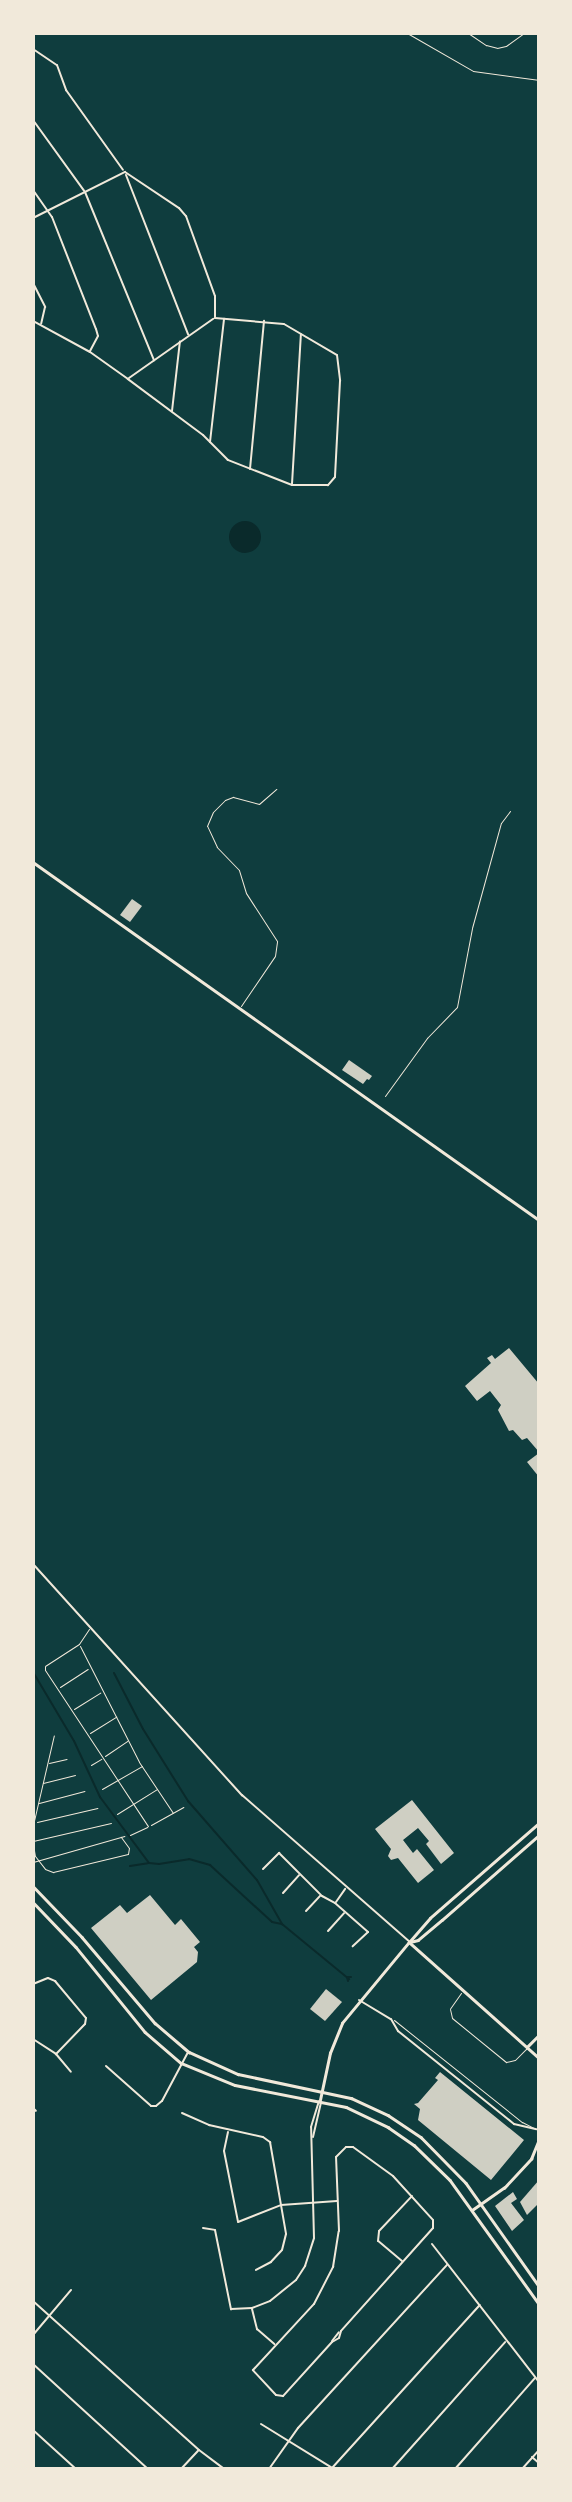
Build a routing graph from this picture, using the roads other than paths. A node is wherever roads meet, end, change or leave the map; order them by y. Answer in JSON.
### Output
{"nodes":[{"id":1,"x":407,"y":33,"type":"edge"},
{"id":2,"x":33,"y":50,"type":"edge"},
{"id":3,"x":539,"y":80,"type":"edge"},
{"id":4,"x":33,"y":120,"type":"edge"},
{"id":5,"x":125,"y":172,"type":"junction"},
{"id":6,"x":33,"y":190,"type":"edge"},
{"id":7,"x":85,"y":192,"type":"junction"},
{"id":8,"x":48,"y":211,"type":"junction"},
{"id":9,"x":33,"y":218,"type":"edge"},
{"id":10,"x":33,"y":283,"type":"edge"},
{"id":11,"x":215,"y":318,"type":"junction"},
{"id":12,"x":224,"y":319,"type":"junction"},
{"id":13,"x":33,"y":321,"type":"edge"},
{"id":14,"x":264,"y":321,"type":"junction"},
{"id":15,"x":41,"y":325,"type":"junction"},
{"id":16,"x":188,"y":334,"type":"junction"},
{"id":17,"x":301,"y":334,"type":"junction"},
{"id":18,"x":180,"y":341,"type":"junction"},
{"id":19,"x":90,"y":352,"type":"junction"},
{"id":20,"x":154,"y":360,"type":"junction"},
{"id":21,"x":128,"y":379,"type":"junction"},
{"id":22,"x":171,"y":412,"type":"junction"},
{"id":23,"x":210,"y":443,"type":"junction"},
{"id":24,"x":250,"y":470,"type":"junction"},
{"id":25,"x":292,"y":485,"type":"junction"},
{"id":26,"x":276,"y":789,"type":"dead end"},
{"id":27,"x":510,"y":811,"type":"dead end"},
{"id":28,"x":33,"y":862,"type":"edge"},
{"id":29,"x":239,"y":1008,"type":"junction"},
{"id":30,"x":385,"y":1096,"type":"dead end"},
{"id":31,"x":539,"y":1220,"type":"edge"},
{"id":32,"x":33,"y":1564,"type":"edge"},
{"id":33,"x":91,"y":1627,"type":"junction"},
{"id":34,"x":79,"y":1644,"type":"junction"},
{"id":35,"x":90,"y":1668,"type":"junction"},
{"id":36,"x":58,"y":1688,"type":"junction"},
{"id":37,"x":103,"y":1692,"type":"junction"},
{"id":38,"x":72,"y":1710,"type":"junction"},
{"id":39,"x":116,"y":1717,"type":"junction"},
{"id":40,"x":88,"y":1734,"type":"junction"},
{"id":41,"x":54,"y":1735,"type":"dead end"},
{"id":42,"x":128,"y":1740,"type":"junction"},
{"id":43,"x":103,"y":1758,"type":"junction"},
{"id":44,"x":67,"y":1759,"type":"dead end"},
{"id":45,"x":46,"y":1763,"type":"junction"},
{"id":46,"x":91,"y":1765,"type":"dead end"},
{"id":47,"x":142,"y":1766,"type":"junction"},
{"id":48,"x":75,"y":1775,"type":"dead end"},
{"id":49,"x":118,"y":1780,"type":"junction"},
{"id":50,"x":41,"y":1784,"type":"junction"},
{"id":51,"x":102,"y":1789,"type":"dead end"},
{"id":52,"x":157,"y":1789,"type":"junction"},
{"id":53,"x":84,"y":1791,"type":"dead end"},
{"id":54,"x":36,"y":1804,"type":"junction"},
{"id":55,"x":133,"y":1804,"type":"junction"},
{"id":56,"x":183,"y":1807,"type":"dead end"},
{"id":57,"x":97,"y":1808,"type":"dead end"},
{"id":58,"x":173,"y":1813,"type":"junction"},
{"id":59,"x":117,"y":1814,"type":"dead end"},
{"id":60,"x":111,"y":1823,"type":"dead end"},
{"id":61,"x":34,"y":1824,"type":"edge"},
{"id":62,"x":539,"y":1824,"type":"edge"},
{"id":63,"x":149,"y":1826,"type":"junction"},
{"id":64,"x":131,"y":1835,"type":"dead end"},
{"id":65,"x":539,"y":1835,"type":"edge"},
{"id":66,"x":33,"y":1842,"type":"edge"},
{"id":67,"x":38,"y":1859,"type":"junction"},
{"id":68,"x":33,"y":1862,"type":"edge"},
{"id":69,"x":263,"y":1869,"type":"dead end"},
{"id":70,"x":300,"y":1874,"type":"junction"},
{"id":71,"x":33,"y":1886,"type":"edge"},
{"id":72,"x":346,"y":1889,"type":"junction"},
{"id":73,"x":283,"y":1893,"type":"dead end"},
{"id":74,"x":321,"y":1895,"type":"junction"},
{"id":75,"x":33,"y":1902,"type":"edge"},
{"id":76,"x":335,"y":1903,"type":"junction"},
{"id":77,"x":306,"y":1911,"type":"dead end"},
{"id":78,"x":345,"y":1912,"type":"junction"},
{"id":79,"x":328,"y":1931,"type":"dead end"},
{"id":80,"x":410,"y":1942,"type":"junction"},
{"id":81,"x":353,"y":1946,"type":"dead end"},
{"id":82,"x":33,"y":1984,"type":"edge"},
{"id":83,"x":463,"y":1990,"type":"junction"},
{"id":84,"x":359,"y":2000,"type":"junction"},
{"id":85,"x":391,"y":2019,"type":"junction"},
{"id":86,"x":539,"y":2035,"type":"edge"},
{"id":87,"x":33,"y":2039,"type":"edge"},
{"id":88,"x":527,"y":2047,"type":"junction"},
{"id":89,"x":189,"y":2052,"type":"junction"},
{"id":90,"x":56,"y":2054,"type":"junction"},
{"id":91,"x":539,"y":2058,"type":"edge"},
{"id":92,"x":181,"y":2063,"type":"junction"},
{"id":93,"x":106,"y":2066,"type":"dead end"},
{"id":94,"x":71,"y":2072,"type":"dead end"},
{"id":95,"x":323,"y":2090,"type":"junction"},
{"id":96,"x":320,"y":2100,"type":"junction"},
{"id":97,"x":33,"y":2108,"type":"edge"},
{"id":98,"x":36,"y":2111,"type":"dead end"},
{"id":99,"x":182,"y":2113,"type":"dead end"},
{"id":100,"x":538,"y":2127,"type":"edge"},
{"id":101,"x":228,"y":2130,"type":"junction"},
{"id":102,"x":312,"y":2138,"type":"junction"},
{"id":103,"x":412,"y":2196,"type":"junction"},
{"id":104,"x":338,"y":2200,"type":"junction"},
{"id":105,"x":313,"y":2203,"type":"junction"},
{"id":106,"x":481,"y":2204,"type":"junction"},
{"id":107,"x":281,"y":2205,"type":"junction"},
{"id":108,"x":472,"y":2210,"type":"junction"},
{"id":109,"x":203,"y":2228,"type":"dead end"},
{"id":110,"x":432,"y":2244,"type":"dead end"},
{"id":111,"x":402,"y":2262,"type":"junction"},
{"id":112,"x":447,"y":2265,"type":"junction"},
{"id":113,"x":256,"y":2270,"type":"dead end"},
{"id":114,"x":539,"y":2286,"type":"edge"},
{"id":115,"x":71,"y":2290,"type":"dead end"},
{"id":116,"x":33,"y":2301,"type":"edge"},
{"id":117,"x":539,"y":2304,"type":"edge"},
{"id":118,"x":480,"y":2305,"type":"junction"},
{"id":119,"x":252,"y":2308,"type":"junction"},
{"id":120,"x":50,"y":2315,"type":"junction"},
{"id":121,"x":341,"y":2331,"type":"junction"},
{"id":122,"x":33,"y":2335,"type":"edge"},
{"id":123,"x":506,"y":2341,"type":"junction"},
{"id":124,"x":332,"y":2342,"type":"junction"},
{"id":125,"x":275,"y":2345,"type":"junction"},
{"id":126,"x":33,"y":2364,"type":"edge"},
{"id":127,"x":536,"y":2378,"type":"junction"},
{"id":128,"x":539,"y":2382,"type":"edge"},
{"id":129,"x":261,"y":2424,"type":"dead end"},
{"id":130,"x":33,"y":2430,"type":"edge"},
{"id":131,"x":289,"y":2440,"type":"junction"},
{"id":132,"x":199,"y":2450,"type":"junction"},
{"id":133,"x":539,"y":2450,"type":"edge"},
{"id":134,"x":532,"y":2458,"type":"junction"},
{"id":135,"x":539,"y":2463,"type":"edge"},
{"id":136,"x":333,"y":2468,"type":"edge"},
{"id":137,"x":76,"y":2469,"type":"edge"},
{"id":138,"x":148,"y":2469,"type":"edge"},
{"id":139,"x":181,"y":2469,"type":"edge"},
{"id":140,"x":225,"y":2469,"type":"edge"},
{"id":141,"x":269,"y":2469,"type":"edge"},
{"id":142,"x":392,"y":2469,"type":"edge"},
{"id":143,"x":455,"y":2469,"type":"edge"},
{"id":144,"x":522,"y":2469,"type":"edge"}],
"edges":[{"from":1,"to":3,"type":"lane"},
{"from":2,"to":5,"type":"street"},
{"from":4,"to":7,"type":"street"},
{"from":5,"to":7,"type":"street"},
{"from":5,"to":11,"type":"street"},
{"from":5,"to":16,"type":"street"},
{"from":6,"to":8,"type":"street"},
{"from":7,"to":8,"type":"street"},
{"from":7,"to":20,"type":"street"},
{"from":8,"to":9,"type":"street"},
{"from":8,"to":19,"type":"street"},
{"from":10,"to":15,"type":"street"},
{"from":11,"to":12,"type":"street"},
{"from":11,"to":16,"type":"street"},
{"from":12,"to":14,"type":"street"},
{"from":12,"to":23,"type":"street"},
{"from":13,"to":15,"type":"street"},
{"from":14,"to":17,"type":"street"},
{"from":14,"to":24,"type":"street"},
{"from":15,"to":19,"type":"street"},
{"from":16,"to":18,"type":"street"},
{"from":17,"to":25,"type":"street"},
{"from":17,"to":25,"type":"street"},
{"from":18,"to":20,"type":"street"},
{"from":18,"to":22,"type":"street"},
{"from":19,"to":21,"type":"street"},
{"from":20,"to":21,"type":"street"},
{"from":21,"to":22,"type":"street"},
{"from":22,"to":23,"type":"street"},
{"from":23,"to":24,"type":"street"},
{"from":24,"to":25,"type":"street"},
{"from":26,"to":29,"type":"lane"},
{"from":27,"to":30,"type":"lane"},
{"from":28,"to":29,"type":"main road"},
{"from":29,"to":31,"type":"main road"},
{"from":32,"to":33,"type":"street"},
{"from":33,"to":34,"type":"lane"},
{"from":33,"to":72,"type":"street"},
{"from":34,"to":35,"type":"lane"},
{"from":34,"to":36,"type":"lane"},
{"from":35,"to":36,"type":"lane"},
{"from":35,"to":37,"type":"lane"},
{"from":36,"to":38,"type":"lane"},
{"from":37,"to":38,"type":"lane"},
{"from":37,"to":39,"type":"lane"},
{"from":38,"to":40,"type":"lane"},
{"from":39,"to":40,"type":"lane"},
{"from":39,"to":42,"type":"lane"},
{"from":40,"to":43,"type":"lane"},
{"from":41,"to":45,"type":"lane"},
{"from":42,"to":43,"type":"lane"},
{"from":42,"to":47,"type":"lane"},
{"from":43,"to":46,"type":"lane"},
{"from":43,"to":49,"type":"lane"},
{"from":44,"to":45,"type":"lane"},
{"from":45,"to":50,"type":"lane"},
{"from":47,"to":49,"type":"lane"},
{"from":47,"to":52,"type":"lane"},
{"from":48,"to":50,"type":"lane"},
{"from":49,"to":51,"type":"lane"},
{"from":49,"to":55,"type":"lane"},
{"from":50,"to":54,"type":"lane"},
{"from":52,"to":55,"type":"lane"},
{"from":52,"to":58,"type":"lane"},
{"from":53,"to":54,"type":"lane"},
{"from":54,"to":61,"type":"lane"},
{"from":55,"to":59,"type":"lane"},
{"from":55,"to":63,"type":"lane"},
{"from":56,"to":58,"type":"lane"},
{"from":57,"to":61,"type":"lane"},
{"from":58,"to":63,"type":"lane"},
{"from":60,"to":66,"type":"lane"},
{"from":62,"to":80,"type":"main road"},
{"from":63,"to":64,"type":"lane"},
{"from":65,"to":80,"type":"main road"},
{"from":66,"to":67,"type":"lane"},
{"from":67,"to":67,"type":"lane"},
{"from":67,"to":68,"type":"lane"},
{"from":69,"to":70,"type":"street"},
{"from":70,"to":73,"type":"street"},
{"from":70,"to":74,"type":"street"},
{"from":71,"to":89,"type":"main road"},
{"from":72,"to":76,"type":"street"},
{"from":72,"to":80,"type":"street"},
{"from":74,"to":76,"type":"street"},
{"from":74,"to":77,"type":"street"},
{"from":75,"to":92,"type":"main road"},
{"from":76,"to":78,"type":"street"},
{"from":78,"to":79,"type":"street"},
{"from":78,"to":81,"type":"street"},
{"from":80,"to":83,"type":"main road"},
{"from":80,"to":84,"type":"main road"},
{"from":82,"to":90,"type":"street"},
{"from":83,"to":88,"type":"main road"},
{"from":83,"to":88,"type":"lane"},
{"from":84,"to":85,"type":"street"},
{"from":84,"to":95,"type":"main road"},
{"from":85,"to":100,"type":"lane"},
{"from":85,"to":100,"type":"street"},
{"from":86,"to":88,"type":"main road"},
{"from":87,"to":90,"type":"street"},
{"from":88,"to":91,"type":"main road"},
{"from":89,"to":92,"type":"street"},
{"from":89,"to":95,"type":"main road"},
{"from":90,"to":94,"type":"street"},
{"from":92,"to":93,"type":"street"},
{"from":92,"to":96,"type":"main road"},
{"from":95,"to":96,"type":"main road"},
{"from":95,"to":106,"type":"main road"},
{"from":96,"to":102,"type":"street"},
{"from":96,"to":102,"type":"street"},
{"from":96,"to":108,"type":"main road"},
{"from":97,"to":98,"type":"street"},
{"from":99,"to":101,"type":"street"},
{"from":100,"to":106,"type":"main road"},
{"from":101,"to":107,"type":"street"},
{"from":101,"to":107,"type":"street"},
{"from":102,"to":105,"type":"street"},
{"from":103,"to":104,"type":"street"},
{"from":103,"to":111,"type":"street"},
{"from":103,"to":111,"type":"street"},
{"from":104,"to":105,"type":"street"},
{"from":104,"to":125,"type":"street"},
{"from":105,"to":107,"type":"street"},
{"from":105,"to":119,"type":"street"},
{"from":106,"to":108,"type":"main road"},
{"from":106,"to":114,"type":"main road"},
{"from":107,"to":113,"type":"street"},
{"from":108,"to":117,"type":"main road"},
{"from":109,"to":119,"type":"street"},
{"from":110,"to":112,"type":"street"},
{"from":111,"to":121,"type":"street"},
{"from":112,"to":118,"type":"street"},
{"from":112,"to":131,"type":"street"},
{"from":115,"to":120,"type":"street"},
{"from":116,"to":120,"type":"street"},
{"from":118,"to":123,"type":"street"},
{"from":118,"to":136,"type":"street"},
{"from":119,"to":125,"type":"street"},
{"from":120,"to":122,"type":"street"},
{"from":120,"to":132,"type":"street"},
{"from":121,"to":124,"type":"street"},
{"from":121,"to":124,"type":"street"},
{"from":123,"to":127,"type":"street"},
{"from":123,"to":142,"type":"street"},
{"from":124,"to":125,"type":"street"},
{"from":126,"to":138,"type":"street"},
{"from":127,"to":128,"type":"street"},
{"from":127,"to":143,"type":"street"},
{"from":129,"to":131,"type":"street"},
{"from":130,"to":137,"type":"street"},
{"from":131,"to":136,"type":"street"},
{"from":131,"to":141,"type":"street"},
{"from":132,"to":139,"type":"street"},
{"from":132,"to":140,"type":"street"},
{"from":133,"to":134,"type":"street"},
{"from":134,"to":135,"type":"street"},
{"from":134,"to":144,"type":"street"}]}
